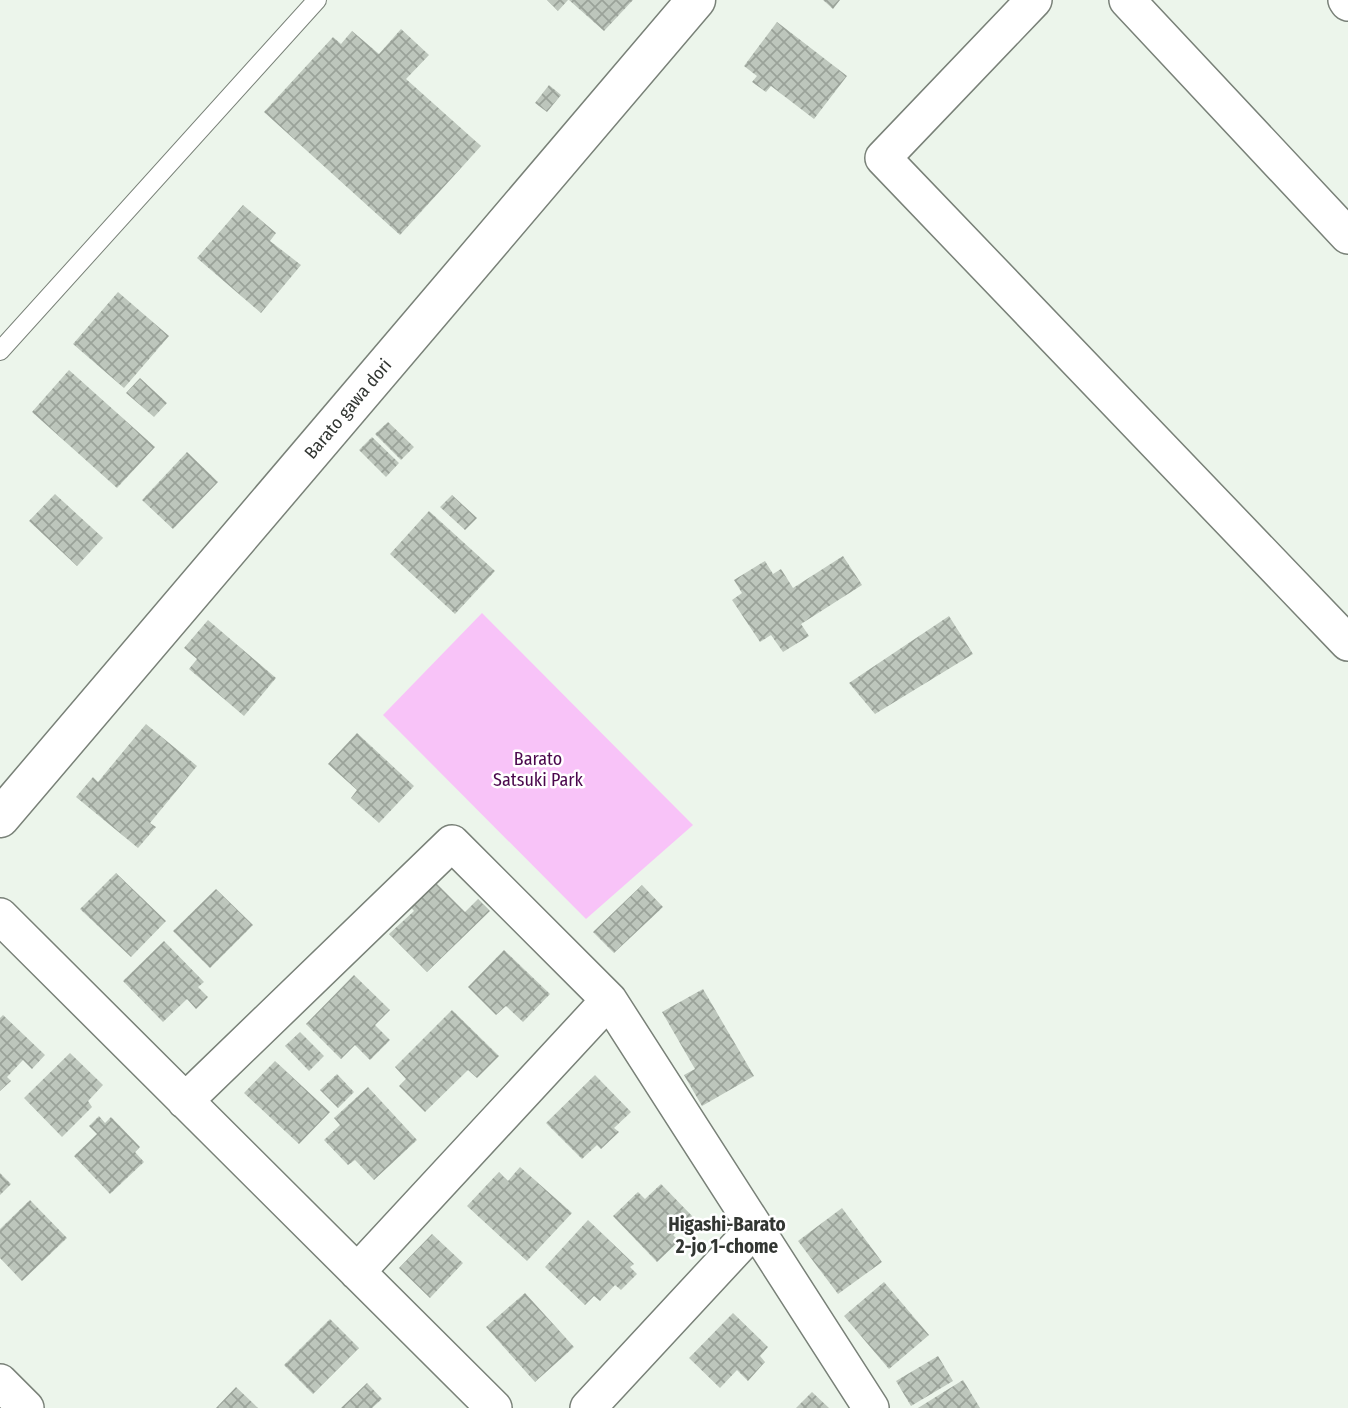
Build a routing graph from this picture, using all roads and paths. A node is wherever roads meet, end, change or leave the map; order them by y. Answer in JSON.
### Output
{"nodes":[{"id":1,"x":317,"y":0,"type":"edge"},
{"id":2,"x":696,"y":0,"type":"edge"},
{"id":3,"x":1034,"y":0,"type":"edge"},
{"id":4,"x":1127,"y":0,"type":"edge"},
{"id":5,"x":1348,"y":236,"type":"edge"},
{"id":6,"x":0,"y":351,"type":"edge"},
{"id":7,"x":1348,"y":643,"type":"edge"},
{"id":8,"x":0,"y":818,"type":"edge"},
{"id":9,"x":0,"y":916,"type":"edge"},
{"id":10,"x":609,"y":1000,"type":"junction"},
{"id":11,"x":185,"y":1101,"type":"junction"},
{"id":12,"x":755,"y":1228,"type":"junction"},
{"id":13,"x":357,"y":1272,"type":"junction"},
{"id":14,"x":0,"y":1382,"type":"edge"},
{"id":15,"x":26,"y":1408,"type":"edge"},
{"id":16,"x":494,"y":1408,"type":"edge"},
{"id":17,"x":588,"y":1408,"type":"edge"},
{"id":18,"x":871,"y":1408,"type":"edge"}],
"edges":[{"from":1,"to":6,"type":"lane"},
{"from":2,"to":8,"type":"street","name":"Barato gawa dori"},
{"from":3,"to":7,"type":"street"},
{"from":4,"to":5,"type":"street"},
{"from":9,"to":11,"type":"street"},
{"from":10,"to":11,"type":"street"},
{"from":10,"to":12,"type":"street"},
{"from":10,"to":13,"type":"street"},
{"from":11,"to":13,"type":"street"},
{"from":12,"to":17,"type":"street"},
{"from":12,"to":18,"type":"street"},
{"from":13,"to":16,"type":"street"},
{"from":14,"to":15,"type":"street"}]}
